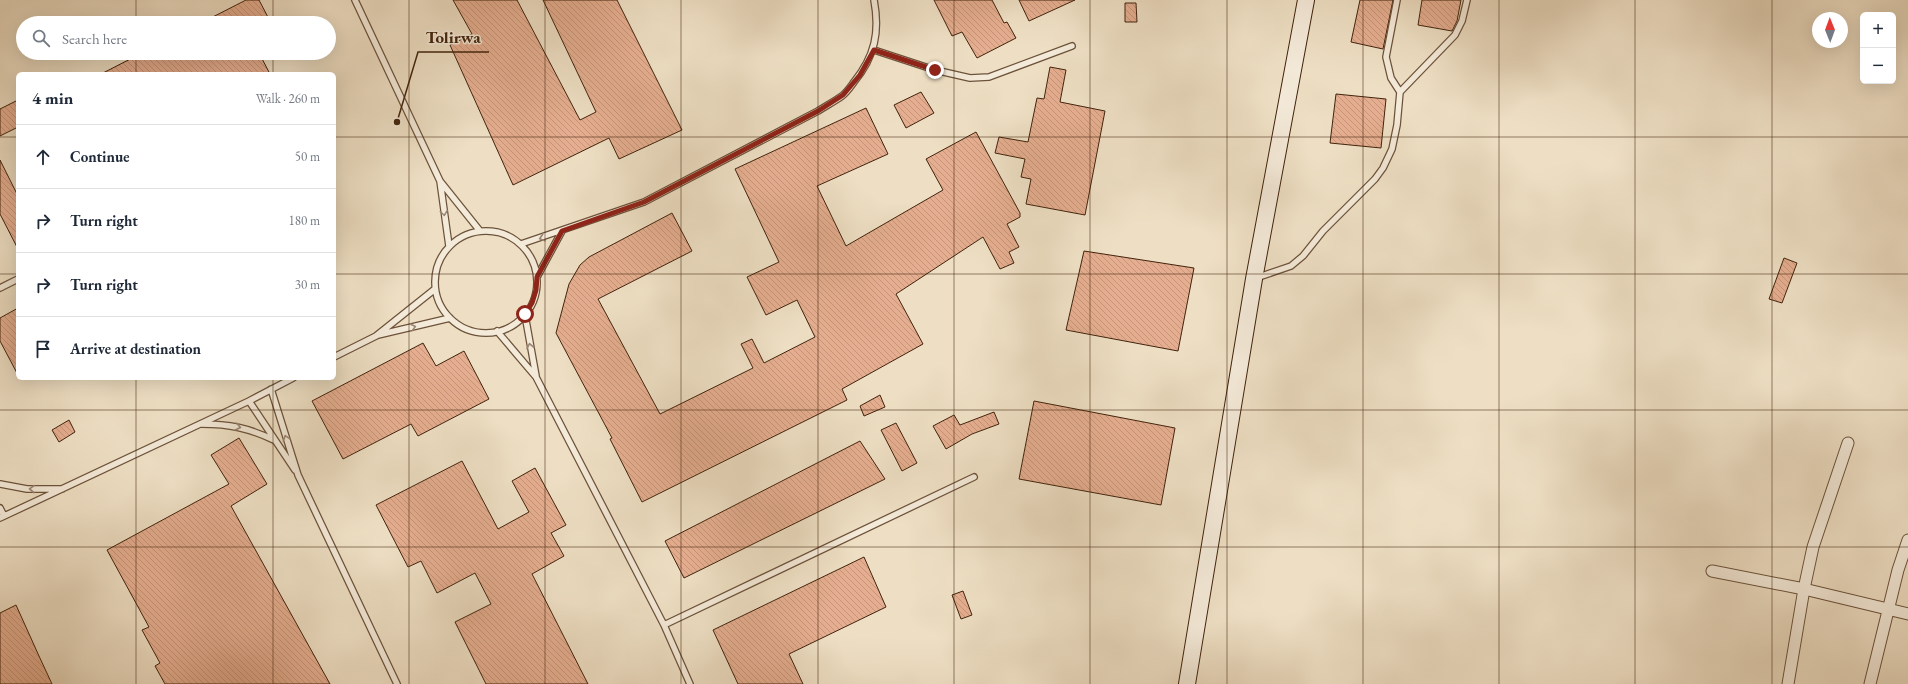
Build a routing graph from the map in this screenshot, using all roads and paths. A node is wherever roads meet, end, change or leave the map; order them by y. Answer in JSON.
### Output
{"nodes":[{"id":1,"x":355,"y":0,"type":"edge"},
{"id":2,"x":874,"y":0,"type":"edge"},
{"id":3,"x":1306,"y":0,"type":"edge"},
{"id":4,"x":1397,"y":0,"type":"edge"},
{"id":5,"x":1467,"y":0,"type":"edge"},
{"id":6,"x":1072,"y":46,"type":"dead end"},
{"id":7,"x":874,"y":50,"type":"junction"},
{"id":8,"x":1400,"y":92,"type":"junction"},
{"id":9,"x":440,"y":181,"type":"junction"},
{"id":10,"x":480,"y":231,"type":"junction"},
{"id":11,"x":562,"y":231,"type":"junction"},
{"id":12,"x":521,"y":244,"type":"junction"},
{"id":13,"x":449,"y":246,"type":"junction"},
{"id":14,"x":537,"y":277,"type":"junction"},
{"id":15,"x":1254,"y":279,"type":"junction"},
{"id":16,"x":16,"y":280,"type":"edge"},
{"id":17,"x":0,"y":288,"type":"edge"},
{"id":18,"x":435,"y":289,"type":"junction"},
{"id":19,"x":525,"y":314,"type":"junction"},
{"id":20,"x":450,"y":318,"type":"junction"},
{"id":21,"x":497,"y":331,"type":"junction"},
{"id":22,"x":376,"y":336,"type":"junction"},
{"id":23,"x":336,"y":356,"type":"edge"},
{"id":24,"x":536,"y":377,"type":"junction"},
{"id":25,"x":289,"y":380,"type":"edge"},
{"id":26,"x":270,"y":389,"type":"junction"},
{"id":27,"x":249,"y":401,"type":"junction"},
{"id":28,"x":199,"y":424,"type":"junction"},
{"id":29,"x":275,"y":441,"type":"junction"},
{"id":30,"x":1848,"y":443,"type":"dead end"},
{"id":31,"x":298,"y":475,"type":"junction"},
{"id":32,"x":974,"y":477,"type":"dead end"},
{"id":33,"x":0,"y":484,"type":"edge"},
{"id":34,"x":64,"y":489,"type":"junction"},
{"id":35,"x":0,"y":508,"type":"edge"},
{"id":36,"x":2,"y":517,"type":"edge"},
{"id":37,"x":1908,"y":540,"type":"edge"},
{"id":38,"x":1712,"y":571,"type":"dead end"},
{"id":39,"x":1804,"y":589,"type":"junction"},
{"id":40,"x":1888,"y":610,"type":"junction"},
{"id":41,"x":1908,"y":614,"type":"edge"},
{"id":42,"x":664,"y":625,"type":"junction"},
{"id":43,"x":397,"y":684,"type":"edge"},
{"id":44,"x":690,"y":684,"type":"edge"},
{"id":45,"x":1187,"y":684,"type":"edge"},
{"id":46,"x":1788,"y":684,"type":"edge"},
{"id":47,"x":1870,"y":684,"type":"edge"}],
"edges":[{"from":1,"to":9,"type":"lane"},
{"from":2,"to":7,"type":"lane"},
{"from":3,"to":15,"type":"main road"},
{"from":4,"to":8,"type":"lane"},
{"from":5,"to":8,"type":"lane"},
{"from":6,"to":7,"type":"lane"},
{"from":7,"to":11,"type":"lane"},
{"from":8,"to":15,"type":"lane"},
{"from":9,"to":10,"type":"lane"},
{"from":9,"to":13,"type":"lane","one_way":true},
{"from":10,"to":12,"type":"lane"},
{"from":10,"to":13,"type":"lane"},
{"from":11,"to":12,"type":"lane","one_way":true},
{"from":11,"to":14,"type":"lane"},
{"from":12,"to":14,"type":"lane"},
{"from":13,"to":18,"type":"lane"},
{"from":14,"to":19,"type":"lane"},
{"from":15,"to":45,"type":"main road"},
{"from":16,"to":17,"type":"lane"},
{"from":18,"to":20,"type":"lane"},
{"from":18,"to":22,"type":"lane"},
{"from":19,"to":21,"type":"lane"},
{"from":24,"to":19,"type":"lane","one_way":true},
{"from":20,"to":21,"type":"lane"},
{"from":22,"to":20,"type":"lane","one_way":true},
{"from":21,"to":24,"type":"lane"},
{"from":22,"to":23,"type":"lane"},
{"from":24,"to":42,"type":"lane"},
{"from":25,"to":26,"type":"lane"},
{"from":26,"to":27,"type":"lane"},
{"from":31,"to":26,"type":"lane","one_way":true},
{"from":27,"to":28,"type":"lane"},
{"from":27,"to":29,"type":"lane"},
{"from":28,"to":29,"type":"lane","one_way":true},
{"from":28,"to":34,"type":"lane"},
{"from":29,"to":31,"type":"lane"},
{"from":30,"to":39,"type":"street"},
{"from":31,"to":43,"type":"lane"},
{"from":32,"to":42,"type":"lane"},
{"from":34,"to":33,"type":"lane","one_way":true},
{"from":34,"to":36,"type":"lane"},
{"from":35,"to":36,"type":"lane"},
{"from":37,"to":40,"type":"street"},
{"from":38,"to":39,"type":"street"},
{"from":39,"to":40,"type":"street"},
{"from":39,"to":46,"type":"street"},
{"from":40,"to":41,"type":"street"},
{"from":40,"to":47,"type":"street"},
{"from":42,"to":44,"type":"lane"}]}
